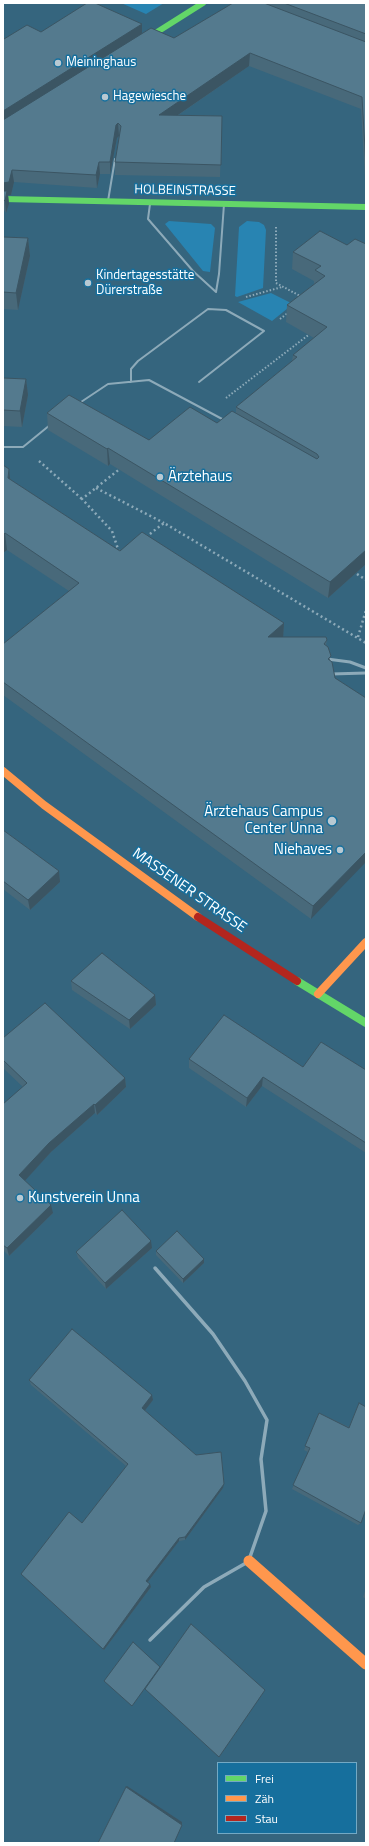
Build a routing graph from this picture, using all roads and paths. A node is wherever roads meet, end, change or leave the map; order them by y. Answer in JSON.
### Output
{"nodes":[{"id":1,"x":203,"y":3,"type":"edge"},
{"id":2,"x":136,"y":45,"type":"edge"},
{"id":3,"x":117,"y":152,"type":"edge"},
{"id":4,"x":3,"y":199,"type":"edge"},
{"id":5,"x":108,"y":203,"type":"junction"},
{"id":6,"x":150,"y":204,"type":"junction"},
{"id":7,"x":224,"y":204,"type":"junction"},
{"id":8,"x":276,"y":205,"type":"junction"},
{"id":9,"x":366,"y":207,"type":"edge"},
{"id":10,"x":282,"y":286,"type":"junction"},
{"id":11,"x":242,"y":299,"type":"dead end"},
{"id":12,"x":306,"y":299,"type":"edge"},
{"id":13,"x":294,"y":308,"type":"edge"},
{"id":14,"x":264,"y":331,"type":"junction"},
{"id":15,"x":313,"y":332,"type":"edge"},
{"id":16,"x":131,"y":382,"type":"junction"},
{"id":17,"x":199,"y":382,"type":"dead end"},
{"id":18,"x":76,"y":405,"type":"edge"},
{"id":19,"x":199,"y":407,"type":"junction"},
{"id":20,"x":55,"y":421,"type":"edge"},
{"id":21,"x":230,"y":424,"type":"edge"},
{"id":22,"x":3,"y":446,"type":"edge"},
{"id":23,"x":23,"y":447,"type":"junction"},
{"id":24,"x":127,"y":464,"type":"edge"},
{"id":25,"x":96,"y":488,"type":"junction"},
{"id":26,"x":82,"y":499,"type":"junction"},
{"id":27,"x":164,"y":523,"type":"junction"},
{"id":28,"x":145,"y":537,"type":"edge"},
{"id":29,"x":120,"y":557,"type":"edge"},
{"id":30,"x":357,"y":574,"type":"edge"},
{"id":31,"x":366,"y":580,"type":"edge"},
{"id":32,"x":366,"y":610,"type":"edge"},
{"id":33,"x":358,"y":637,"type":"junction"},
{"id":34,"x":366,"y":643,"type":"edge"},
{"id":35,"x":326,"y":659,"type":"edge"},
{"id":36,"x":366,"y":668,"type":"edge"},
{"id":37,"x":366,"y":673,"type":"edge"},
{"id":38,"x":330,"y":674,"type":"edge"},
{"id":39,"x":3,"y":771,"type":"edge"},
{"id":40,"x":366,"y":942,"type":"edge"},
{"id":41,"x":318,"y":994,"type":"junction"},
{"id":42,"x":366,"y":1023,"type":"edge"},
{"id":43,"x":155,"y":1268,"type":"dead end"},
{"id":44,"x":249,"y":1561,"type":"junction"},
{"id":45,"x":150,"y":1640,"type":"dead end"},
{"id":46,"x":366,"y":1664,"type":"edge"}],
"edges":[{"from":1,"to":2,"type":"street"},
{"from":3,"to":5,"type":"lane"},
{"from":4,"to":5,"type":"street","name":"HOLBEINSTRASSE"},
{"from":5,"to":6,"type":"street","name":"HOLBEINSTRASSE"},
{"from":6,"to":7,"type":"street","name":"HOLBEINSTRASSE"},
{"from":6,"to":7,"type":"lane"},
{"from":7,"to":8,"type":"street","name":"HOLBEINSTRASSE"},
{"from":8,"to":9,"type":"street","name":"HOLBEINSTRASSE"},
{"from":8,"to":10,"type":"path"},
{"from":10,"to":11,"type":"path"},
{"from":10,"to":12,"type":"path"},
{"from":13,"to":14,"type":"path"},
{"from":14,"to":16,"type":"lane"},
{"from":14,"to":17,"type":"lane"},
{"from":15,"to":19,"type":"path"},
{"from":16,"to":18,"type":"lane"},
{"from":16,"to":19,"type":"lane"},
{"from":19,"to":21,"type":"lane"},
{"from":20,"to":23,"type":"lane"},
{"from":22,"to":23,"type":"lane"},
{"from":23,"to":26,"type":"path"},
{"from":24,"to":25,"type":"path"},
{"from":25,"to":26,"type":"path"},
{"from":25,"to":27,"type":"path"},
{"from":26,"to":29,"type":"path"},
{"from":27,"to":28,"type":"path"},
{"from":27,"to":33,"type":"path"},
{"from":30,"to":31,"type":"path"},
{"from":32,"to":33,"type":"path"},
{"from":33,"to":34,"type":"path"},
{"from":35,"to":36,"type":"lane"},
{"from":37,"to":38,"type":"lane"},
{"from":39,"to":41,"type":"street","name":"MASSENER STRASSE"},
{"from":40,"to":41,"type":"street"},
{"from":41,"to":42,"type":"street","name":"MASSENER STRASSE"},
{"from":43,"to":44,"type":"lane"},
{"from":44,"to":45,"type":"lane"},
{"from":44,"to":46,"type":"street"}]}
